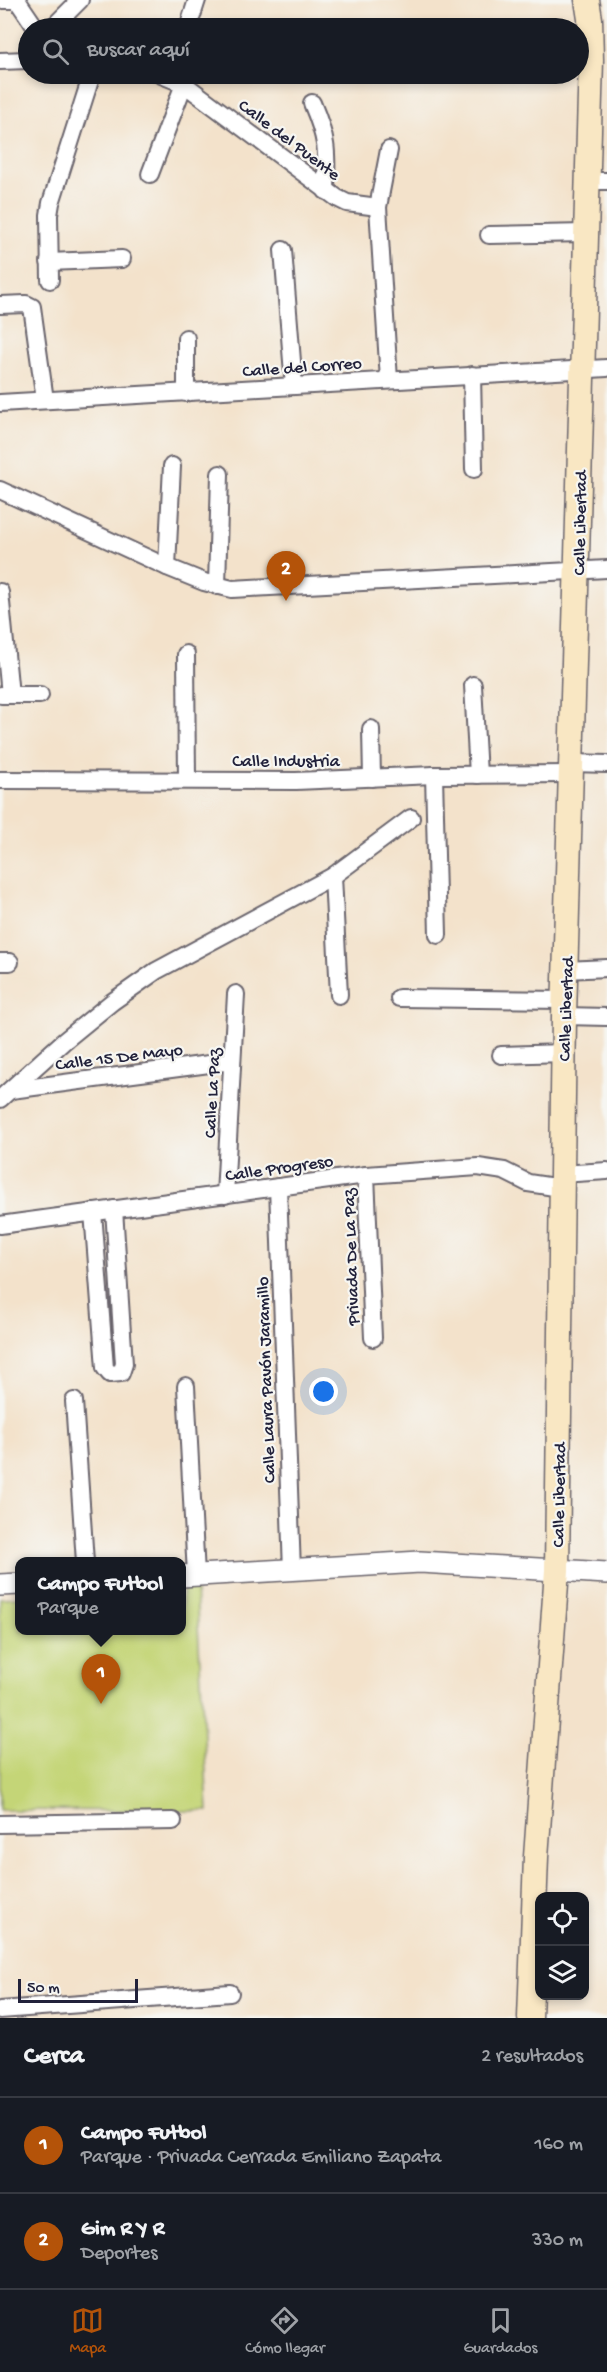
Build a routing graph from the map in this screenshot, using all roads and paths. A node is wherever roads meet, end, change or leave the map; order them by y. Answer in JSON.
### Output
{"nodes":[{"id":1,"x":0,"y":0,"type":"edge"},
{"id":2,"x":17,"y":0,"type":"edge"},
{"id":3,"x":80,"y":0,"type":"edge"},
{"id":4,"x":197,"y":0,"type":"edge"},
{"id":5,"x":587,"y":0,"type":"edge"},
{"id":6,"x":29,"y":18,"type":"edge"},
{"id":7,"x":62,"y":18,"type":"edge"},
{"id":8,"x":191,"y":18,"type":"edge"},
{"id":9,"x":592,"y":55,"type":"edge"},
{"id":10,"x":18,"y":60,"type":"edge"},
{"id":11,"x":0,"y":61,"type":"edge"},
{"id":12,"x":89,"y":84,"type":"edge"},
{"id":13,"x":171,"y":84,"type":"edge"},
{"id":14,"x":182,"y":84,"type":"edge"},
{"id":15,"x":312,"y":104,"type":"dead end"},
{"id":16,"x":389,"y":150,"type":"dead end"},
{"id":17,"x":150,"y":174,"type":"dead end"},
{"id":18,"x":597,"y":181,"type":"edge"},
{"id":19,"x":326,"y":191,"type":"junction"},
{"id":20,"x":378,"y":207,"type":"junction"},
{"id":21,"x":586,"y":232,"type":"junction"},
{"id":22,"x":489,"y":235,"type":"dead end"},
{"id":23,"x":283,"y":250,"type":"dead end"},
{"id":24,"x":122,"y":259,"type":"dead end"},
{"id":25,"x":49,"y":262,"type":"junction"},
{"id":26,"x":50,"y":280,"type":"dead end"},
{"id":27,"x":0,"y":305,"type":"edge"},
{"id":28,"x":186,"y":338,"type":"dead end"},
{"id":29,"x":607,"y":368,"type":"edge"},
{"id":30,"x":582,"y":369,"type":"junction"},
{"id":31,"x":472,"y":375,"type":"junction"},
{"id":32,"x":389,"y":380,"type":"junction"},
{"id":33,"x":294,"y":386,"type":"junction"},
{"id":34,"x":186,"y":393,"type":"junction"},
{"id":35,"x":45,"y":400,"type":"junction"},
{"id":36,"x":0,"y":403,"type":"edge"},
{"id":37,"x":172,"y":466,"type":"dead end"},
{"id":38,"x":474,"y":469,"type":"dead end"},
{"id":39,"x":220,"y":474,"type":"dead end"},
{"id":40,"x":0,"y":490,"type":"edge"},
{"id":41,"x":167,"y":567,"type":"junction"},
{"id":42,"x":607,"y":569,"type":"edge"},
{"id":43,"x":578,"y":570,"type":"junction"},
{"id":44,"x":216,"y":586,"type":"junction"},
{"id":45,"x":0,"y":592,"type":"edge"},
{"id":46,"x":186,"y":654,"type":"dead end"},
{"id":47,"x":473,"y":685,"type":"dead end"},
{"id":48,"x":5,"y":695,"type":"edge"},
{"id":49,"x":40,"y":695,"type":"dead end"},
{"id":50,"x":371,"y":729,"type":"dead end"},
{"id":51,"x":607,"y":764,"type":"edge"},
{"id":52,"x":572,"y":769,"type":"junction"},
{"id":53,"x":434,"y":775,"type":"junction"},
{"id":54,"x":478,"y":775,"type":"junction"},
{"id":55,"x":372,"y":778,"type":"junction"},
{"id":56,"x":0,"y":780,"type":"edge"},
{"id":57,"x":187,"y":780,"type":"junction"},
{"id":58,"x":411,"y":818,"type":"dead end"},
{"id":59,"x":333,"y":876,"type":"junction"},
{"id":60,"x":438,"y":935,"type":"dead end"},
{"id":61,"x":607,"y":968,"type":"edge"},
{"id":62,"x":566,"y":970,"type":"junction"},
{"id":63,"x":236,"y":994,"type":"dead end"},
{"id":64,"x":339,"y":995,"type":"dead end"},
{"id":65,"x":399,"y":998,"type":"dead end"},
{"id":66,"x":564,"y":1008,"type":"junction"},
{"id":67,"x":607,"y":1017,"type":"edge"},
{"id":68,"x":563,"y":1053,"type":"junction"},
{"id":69,"x":501,"y":1054,"type":"dead end"},
{"id":70,"x":232,"y":1061,"type":"junction"},
{"id":71,"x":5,"y":1094,"type":"edge"},
{"id":72,"x":607,"y":1171,"type":"edge"},
{"id":73,"x":366,"y":1175,"type":"junction"},
{"id":74,"x":561,"y":1181,"type":"junction"},
{"id":75,"x":278,"y":1187,"type":"junction"},
{"id":76,"x":225,"y":1195,"type":"junction"},
{"id":77,"x":114,"y":1209,"type":"junction"},
{"id":78,"x":93,"y":1212,"type":"junction"},
{"id":79,"x":0,"y":1225,"type":"edge"},
{"id":80,"x":116,"y":1241,"type":"junction"},
{"id":81,"x":96,"y":1243,"type":"junction"},
{"id":82,"x":373,"y":1338,"type":"dead end"},
{"id":83,"x":186,"y":1386,"type":"dead end"},
{"id":84,"x":74,"y":1401,"type":"dead end"},
{"id":85,"x":85,"y":1557,"type":"edge"},
{"id":86,"x":557,"y":1570,"type":"junction"},
{"id":87,"x":292,"y":1571,"type":"junction"},
{"id":88,"x":607,"y":1573,"type":"edge"},
{"id":89,"x":189,"y":1576,"type":"edge"},
{"id":90,"x":15,"y":1584,"type":"edge"},
{"id":91,"x":0,"y":1585,"type":"edge"},
{"id":92,"x":173,"y":1821,"type":"dead end"},
{"id":93,"x":0,"y":1824,"type":"edge"},
{"id":94,"x":230,"y":1993,"type":"dead end"},
{"id":95,"x":0,"y":2010,"type":"edge"},
{"id":96,"x":530,"y":2018,"type":"edge"}],
"edges":[{"from":1,"to":2,"type":"street"},
{"from":2,"to":6,"type":"street"},
{"from":3,"to":7,"type":"street"},
{"from":4,"to":8,"type":"street"},
{"from":5,"to":9,"type":"main road","name":"Calle Libertad"},
{"from":9,"to":18,"type":"main road","name":"Calle Libertad"},
{"from":10,"to":11,"type":"street"},
{"from":12,"to":25,"type":"street"},
{"from":13,"to":17,"type":"street"},
{"from":14,"to":19,"type":"street","name":"Calle del Puente"},
{"from":15,"to":19,"type":"street"},
{"from":16,"to":20,"type":"street"},
{"from":18,"to":21,"type":"main road","name":"Calle Libertad"},
{"from":19,"to":20,"type":"street","name":"Calle del Puente"},
{"from":20,"to":32,"type":"street"},
{"from":21,"to":22,"type":"street"},
{"from":21,"to":30,"type":"main road","name":"Calle Libertad"},
{"from":23,"to":33,"type":"street"},
{"from":24,"to":25,"type":"street"},
{"from":25,"to":26,"type":"street"},
{"from":27,"to":35,"type":"street"},
{"from":28,"to":34,"type":"street"},
{"from":29,"to":30,"type":"street","name":"Calle del Correo"},
{"from":30,"to":31,"type":"street","name":"Calle del Correo"},
{"from":30,"to":43,"type":"main road","name":"Calle Libertad"},
{"from":31,"to":32,"type":"street","name":"Calle del Correo"},
{"from":31,"to":38,"type":"street"},
{"from":32,"to":33,"type":"street","name":"Calle del Correo"},
{"from":33,"to":34,"type":"street","name":"Calle del Correo"},
{"from":34,"to":35,"type":"street","name":"Calle del Correo"},
{"from":35,"to":36,"type":"street","name":"Calle del Correo"},
{"from":37,"to":41,"type":"street"},
{"from":39,"to":44,"type":"street"},
{"from":40,"to":41,"type":"street"},
{"from":41,"to":44,"type":"street"},
{"from":42,"to":43,"type":"street"},
{"from":43,"to":44,"type":"street"},
{"from":43,"to":52,"type":"main road","name":"Calle Libertad"},
{"from":45,"to":48,"type":"street"},
{"from":46,"to":57,"type":"street"},
{"from":47,"to":54,"type":"street"},
{"from":48,"to":49,"type":"street"},
{"from":50,"to":55,"type":"street"},
{"from":51,"to":52,"type":"street","name":"Calle Industria"},
{"from":52,"to":54,"type":"street","name":"Calle Industria"},
{"from":52,"to":62,"type":"main road","name":"Calle Libertad"},
{"from":53,"to":54,"type":"street","name":"Calle Industria"},
{"from":53,"to":55,"type":"street","name":"Calle Industria"},
{"from":53,"to":60,"type":"street"},
{"from":55,"to":57,"type":"street","name":"Calle Industria"},
{"from":56,"to":57,"type":"street","name":"Calle Industria"},
{"from":58,"to":59,"type":"street"},
{"from":59,"to":64,"type":"street"},
{"from":59,"to":71,"type":"street"},
{"from":61,"to":62,"type":"street"},
{"from":62,"to":66,"type":"main road","name":"Calle Libertad"},
{"from":63,"to":70,"type":"street","name":"Calle La Paz"},
{"from":65,"to":66,"type":"street"},
{"from":66,"to":67,"type":"street"},
{"from":66,"to":68,"type":"main road","name":"Calle Libertad"},
{"from":68,"to":69,"type":"street"},
{"from":68,"to":74,"type":"main road","name":"Calle Libertad"},
{"from":70,"to":71,"type":"street","name":"Calle 15 De Mayo"},
{"from":70,"to":76,"type":"street","name":"Calle La Paz"},
{"from":72,"to":74,"type":"street"},
{"from":73,"to":74,"type":"street","name":"Calle Progreso"},
{"from":73,"to":75,"type":"street","name":"Calle Progreso"},
{"from":73,"to":82,"type":"street","name":"Privada De La Paz"},
{"from":74,"to":86,"type":"main road","name":"Calle Libertad"},
{"from":75,"to":76,"type":"street","name":"Calle Progreso"},
{"from":75,"to":87,"type":"street","name":"Calle Laura Pavón Jaramillo"},
{"from":76,"to":77,"type":"street","name":"Calle Progreso"},
{"from":77,"to":78,"type":"street","name":"Calle Progreso"},
{"from":77,"to":80,"type":"street"},
{"from":78,"to":79,"type":"street","name":"Calle Progreso"},
{"from":78,"to":81,"type":"street"},
{"from":80,"to":81,"type":"street"},
{"from":80,"to":81,"type":"street"},
{"from":83,"to":89,"type":"street"},
{"from":84,"to":85,"type":"street"},
{"from":86,"to":87,"type":"street"},
{"from":86,"to":88,"type":"street"},
{"from":86,"to":96,"type":"main road","name":"Calle Libertad"},
{"from":87,"to":89,"type":"street"},
{"from":90,"to":91,"type":"street"},
{"from":92,"to":93,"type":"street"},
{"from":94,"to":95,"type":"street"}]}
